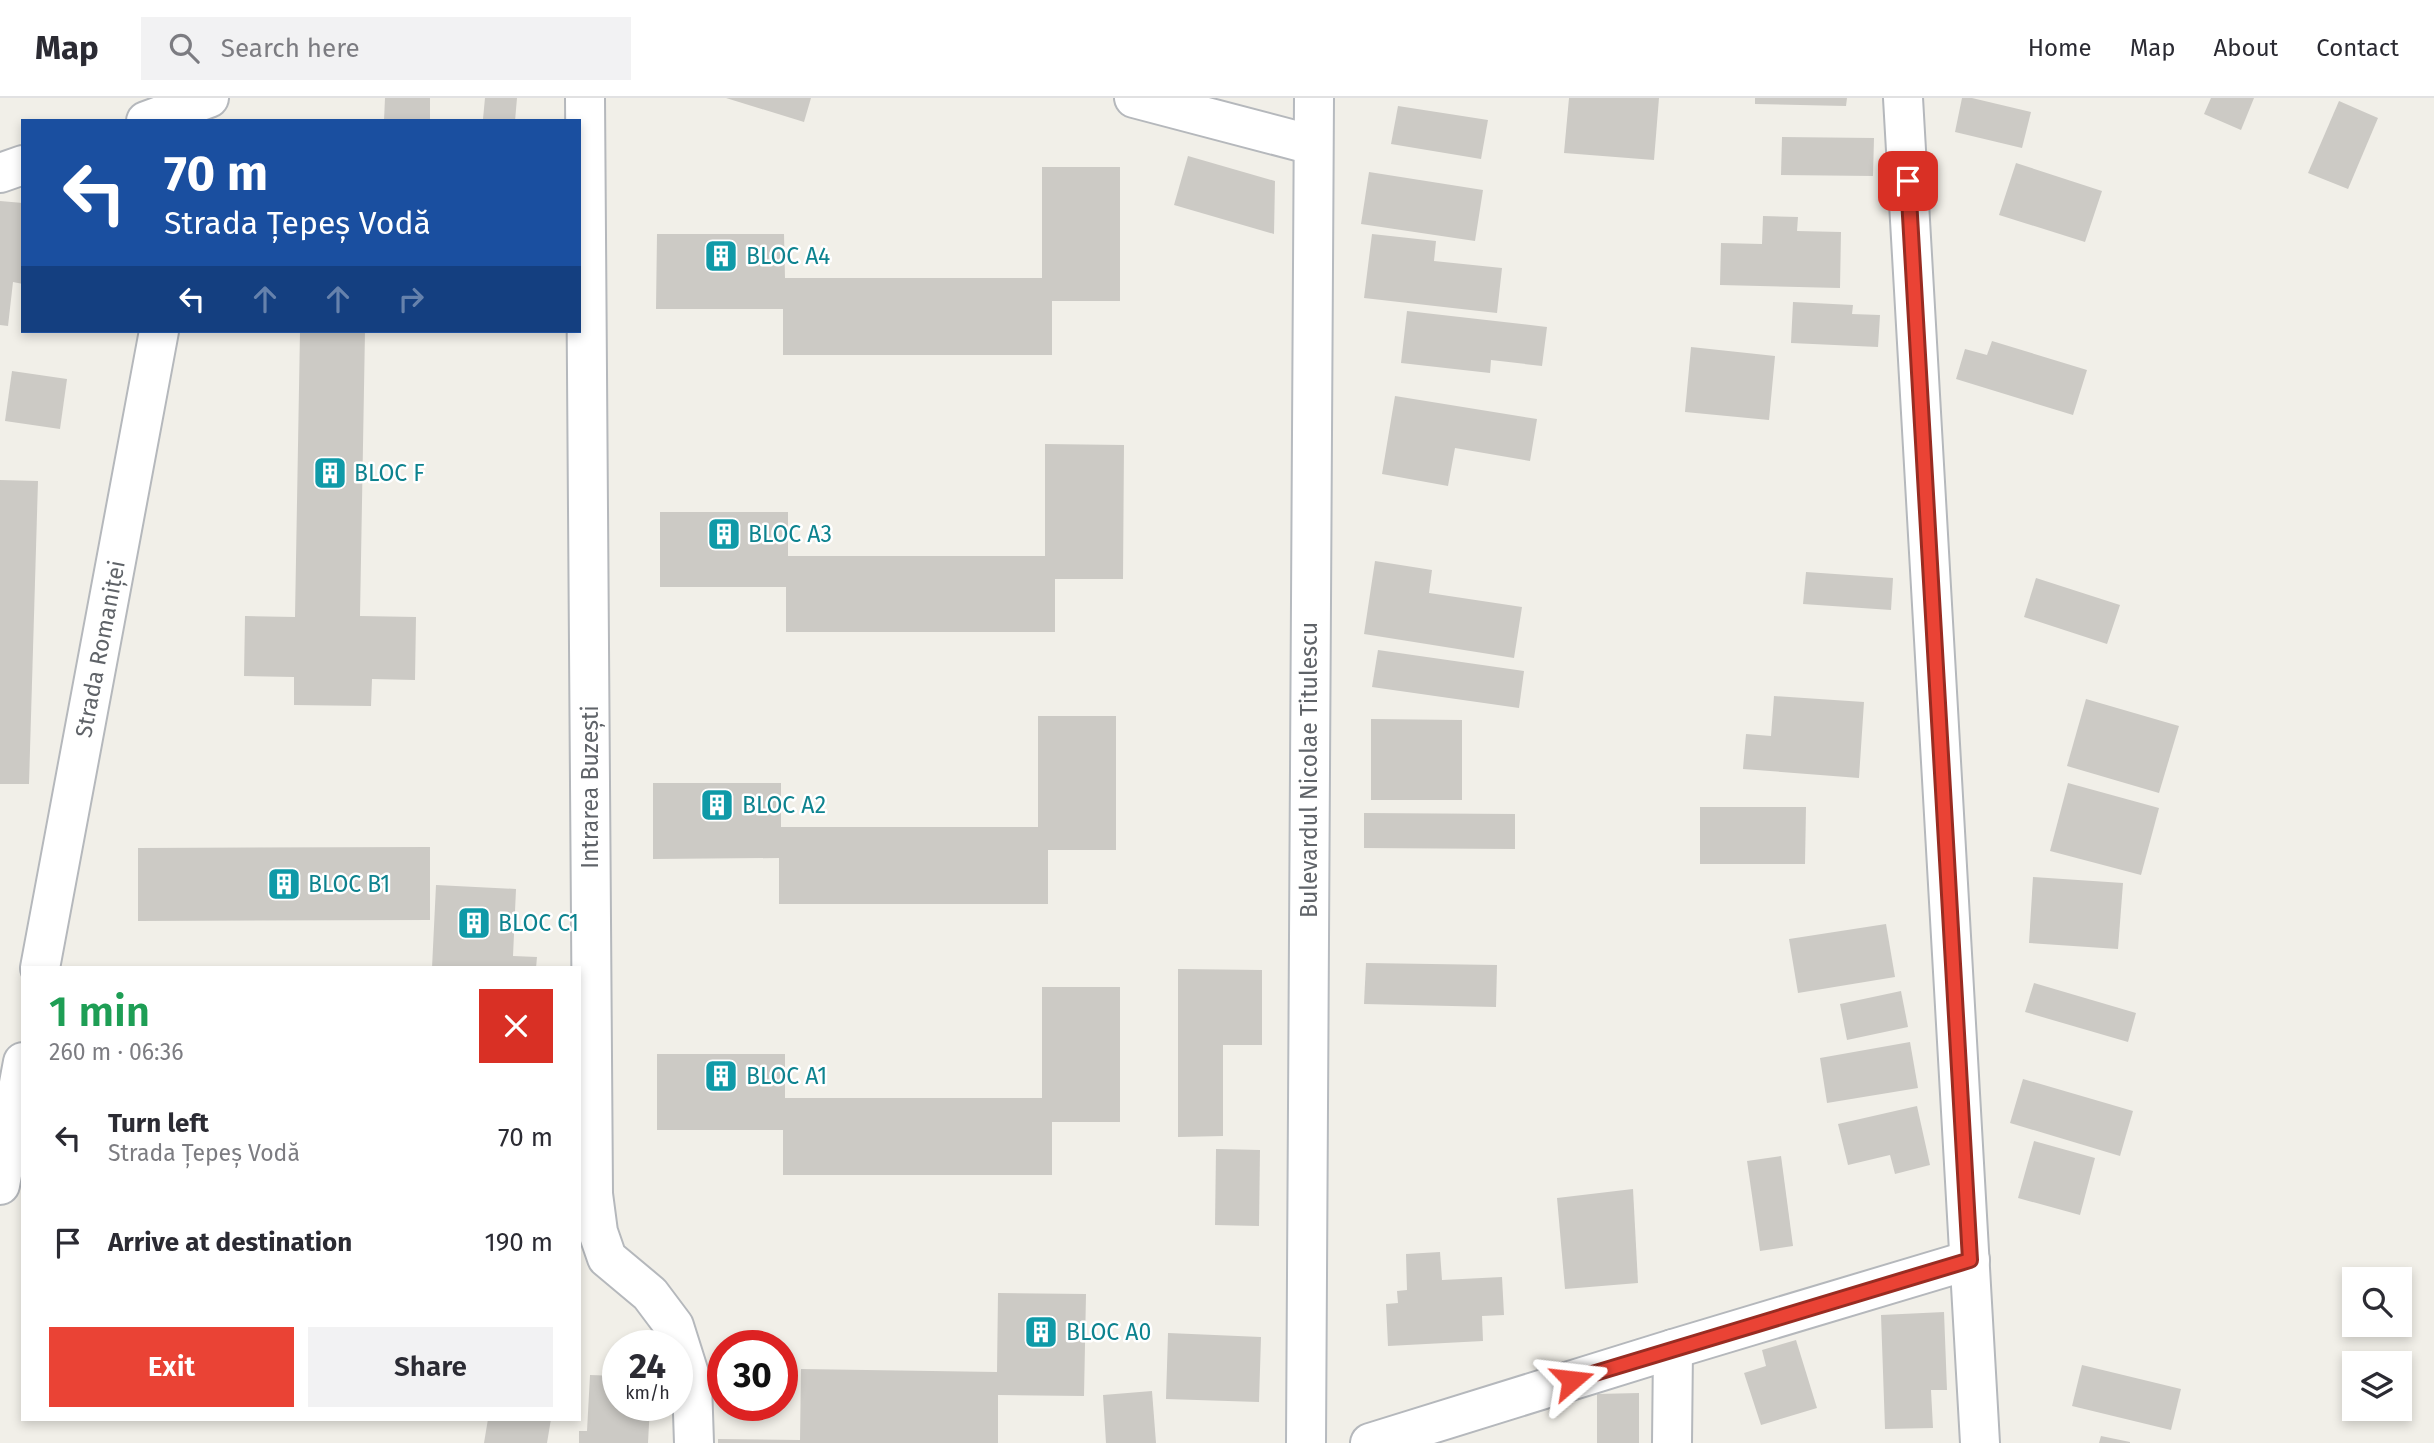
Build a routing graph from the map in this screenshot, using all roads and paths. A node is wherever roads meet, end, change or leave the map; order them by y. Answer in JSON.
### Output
{"nodes":[{"id":1,"x":585,"y":98,"type":"edge"},
{"id":2,"x":1134,"y":98,"type":"edge"},
{"id":3,"x":1314,"y":98,"type":"edge"},
{"id":4,"x":1903,"y":98,"type":"edge"},
{"id":5,"x":203,"y":106,"type":"edge"},
{"id":6,"x":154,"y":119,"type":"edge"},
{"id":7,"x":1312,"y":145,"type":"junction"},
{"id":8,"x":21,"y":166,"type":"edge"},
{"id":9,"x":0,"y":173,"type":"edge"},
{"id":10,"x":159,"y":333,"type":"edge"},
{"id":11,"x":40,"y":966,"type":"edge"},
{"id":12,"x":21,"y":1073,"type":"edge"},
{"id":13,"x":0,"y":1185,"type":"edge"},
{"id":14,"x":1970,"y":1260,"type":"junction"},
{"id":15,"x":1673,"y":1349,"type":"junction"},
{"id":16,"x":694,"y":1443,"type":"edge"},
{"id":17,"x":1306,"y":1443,"type":"edge"},
{"id":18,"x":1370,"y":1443,"type":"edge"},
{"id":19,"x":1672,"y":1443,"type":"edge"},
{"id":20,"x":1980,"y":1443,"type":"edge"}],
"edges":[{"from":1,"to":16,"type":"street","name":"Intrarea Buzești"},
{"from":2,"to":7,"type":"street"},
{"from":3,"to":7,"type":"street","name":"Bulevardul Nicolae Titulescu"},
{"from":4,"to":14,"type":"street"},
{"from":5,"to":6,"type":"street"},
{"from":7,"to":17,"type":"street","name":"Bulevardul Nicolae Titulescu"},
{"from":8,"to":9,"type":"street"},
{"from":10,"to":11,"type":"street","name":"Strada Romaniței"},
{"from":12,"to":13,"type":"street"},
{"from":14,"to":15,"type":"street"},
{"from":14,"to":20,"type":"street"},
{"from":15,"to":18,"type":"street"},
{"from":15,"to":19,"type":"street"}]}
